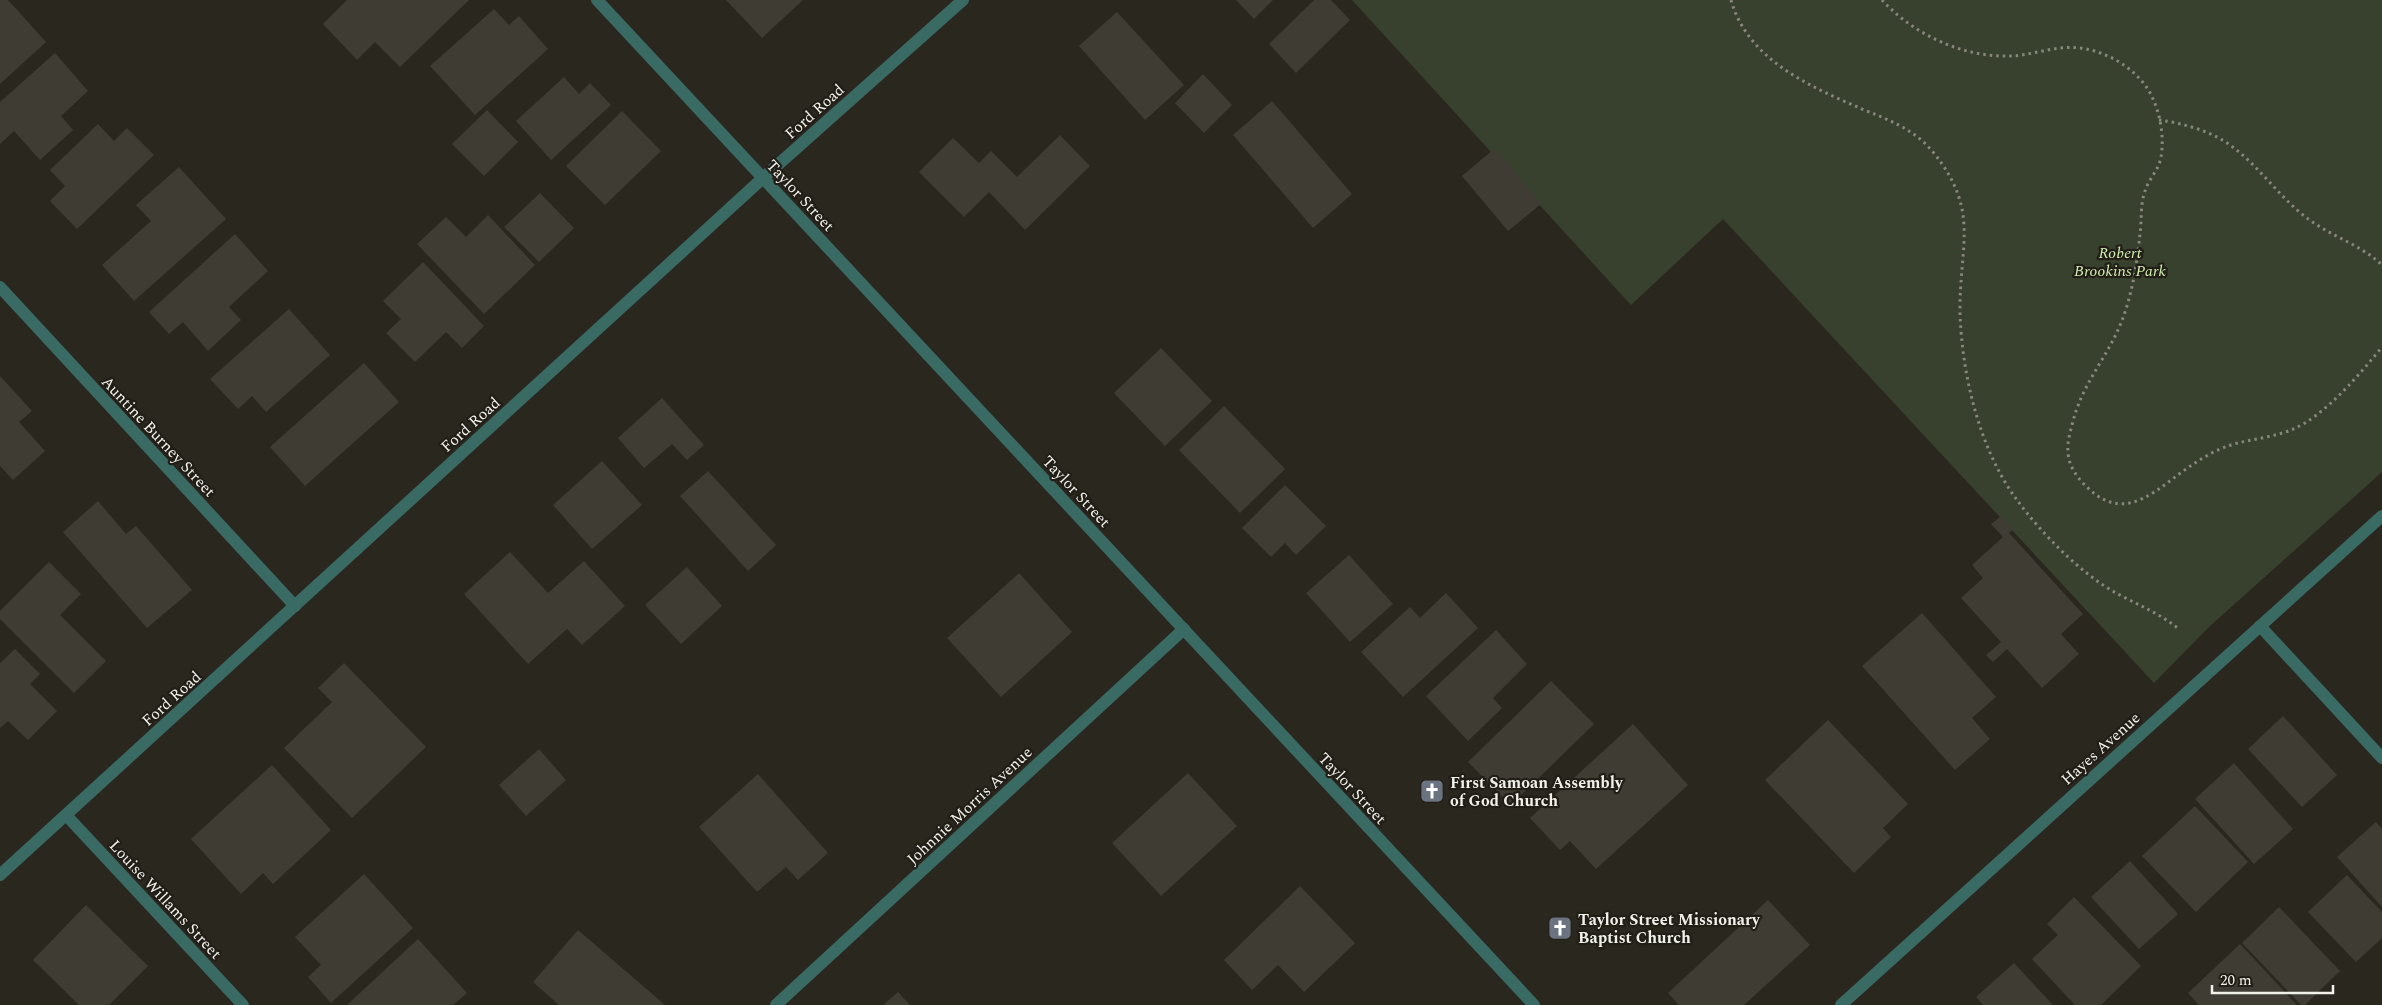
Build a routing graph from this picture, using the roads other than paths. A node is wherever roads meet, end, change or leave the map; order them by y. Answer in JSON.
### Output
{"nodes":[{"id":1,"x":597,"y":0,"type":"edge"},
{"id":2,"x":963,"y":0,"type":"edge"},
{"id":3,"x":763,"y":178,"type":"junction"},
{"id":4,"x":0,"y":287,"type":"edge"},
{"id":5,"x":2382,"y":516,"type":"edge"},
{"id":6,"x":295,"y":606,"type":"junction"},
{"id":7,"x":2260,"y":626,"type":"junction"},
{"id":8,"x":1184,"y":629,"type":"junction"},
{"id":9,"x":2382,"y":758,"type":"edge"},
{"id":10,"x":66,"y":815,"type":"junction"},
{"id":11,"x":0,"y":875,"type":"edge"},
{"id":12,"x":243,"y":1005,"type":"edge"},
{"id":13,"x":776,"y":1005,"type":"edge"},
{"id":14,"x":1534,"y":1005,"type":"edge"},
{"id":15,"x":1841,"y":1005,"type":"edge"}],
"edges":[{"from":1,"to":3,"type":"street","name":"Taylor Street"},
{"from":2,"to":3,"type":"street","name":"Ford Road"},
{"from":3,"to":6,"type":"street","name":"Ford Road"},
{"from":3,"to":8,"type":"street","name":"Taylor Street"},
{"from":4,"to":6,"type":"street","name":"Auntine Burney Street"},
{"from":5,"to":7,"type":"street","name":"Hayes Avenue"},
{"from":6,"to":10,"type":"street","name":"Ford Road"},
{"from":7,"to":9,"type":"street"},
{"from":7,"to":15,"type":"street","name":"Hayes Avenue"},
{"from":8,"to":13,"type":"street","name":"Johnnie Morris Avenue"},
{"from":8,"to":14,"type":"street","name":"Taylor Street"},
{"from":10,"to":11,"type":"street","name":"Ford Road"},
{"from":10,"to":12,"type":"street","name":"Louise Willams Street"}]}
